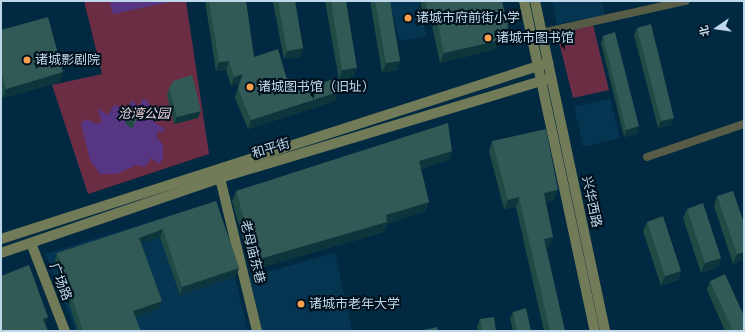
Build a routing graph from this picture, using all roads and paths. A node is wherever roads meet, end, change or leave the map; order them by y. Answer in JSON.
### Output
{"nodes":[{"id":1,"x":524,"y":1,"type":"edge"},
{"id":2,"x":535,"y":1,"type":"edge"},
{"id":3,"x":685,"y":1,"type":"edge"},
{"id":4,"x":541,"y":33,"type":"junction"},
{"id":5,"x":548,"y":63,"type":"junction"},
{"id":6,"x":536,"y":65,"type":"junction"},
{"id":7,"x":550,"y":78,"type":"junction"},
{"id":8,"x":540,"y":80,"type":"junction"},
{"id":9,"x":744,"y":124,"type":"edge"},
{"id":10,"x":647,"y":157,"type":"dead end"},
{"id":11,"x":220,"y":178,"type":"junction"},
{"id":12,"x":1,"y":239,"type":"edge"},
{"id":13,"x":31,"y":243,"type":"junction"},
{"id":14,"x":1,"y":253,"type":"edge"},
{"id":15,"x":65,"y":331,"type":"edge"},
{"id":16,"x":257,"y":331,"type":"edge"},
{"id":17,"x":595,"y":331,"type":"edge"},
{"id":18,"x":605,"y":331,"type":"edge"}],
"edges":[{"from":1,"to":6,"type":"main road"},
{"from":2,"to":4,"type":"main road","name":"兴华西路"},
{"from":3,"to":4,"type":"street"},
{"from":4,"to":5,"type":"main road","name":"兴华西路"},
{"from":5,"to":6,"type":"main road","name":"和平街"},
{"from":5,"to":7,"type":"main road","name":"兴华西路"},
{"from":6,"to":8,"type":"main road"},
{"from":6,"to":12,"type":"main road","name":"和平街"},
{"from":7,"to":8,"type":"main road","name":"和平街"},
{"from":7,"to":18,"type":"main road","name":"兴华西路"},
{"from":8,"to":11,"type":"main road","name":"和平街"},
{"from":8,"to":17,"type":"main road"},
{"from":9,"to":10,"type":"street"},
{"from":11,"to":13,"type":"main road","name":"和平街"},
{"from":11,"to":16,"type":"main road","name":"老母庙东巷"},
{"from":13,"to":14,"type":"main road","name":"和平街"},
{"from":13,"to":15,"type":"main road","name":"广场路"}]}
